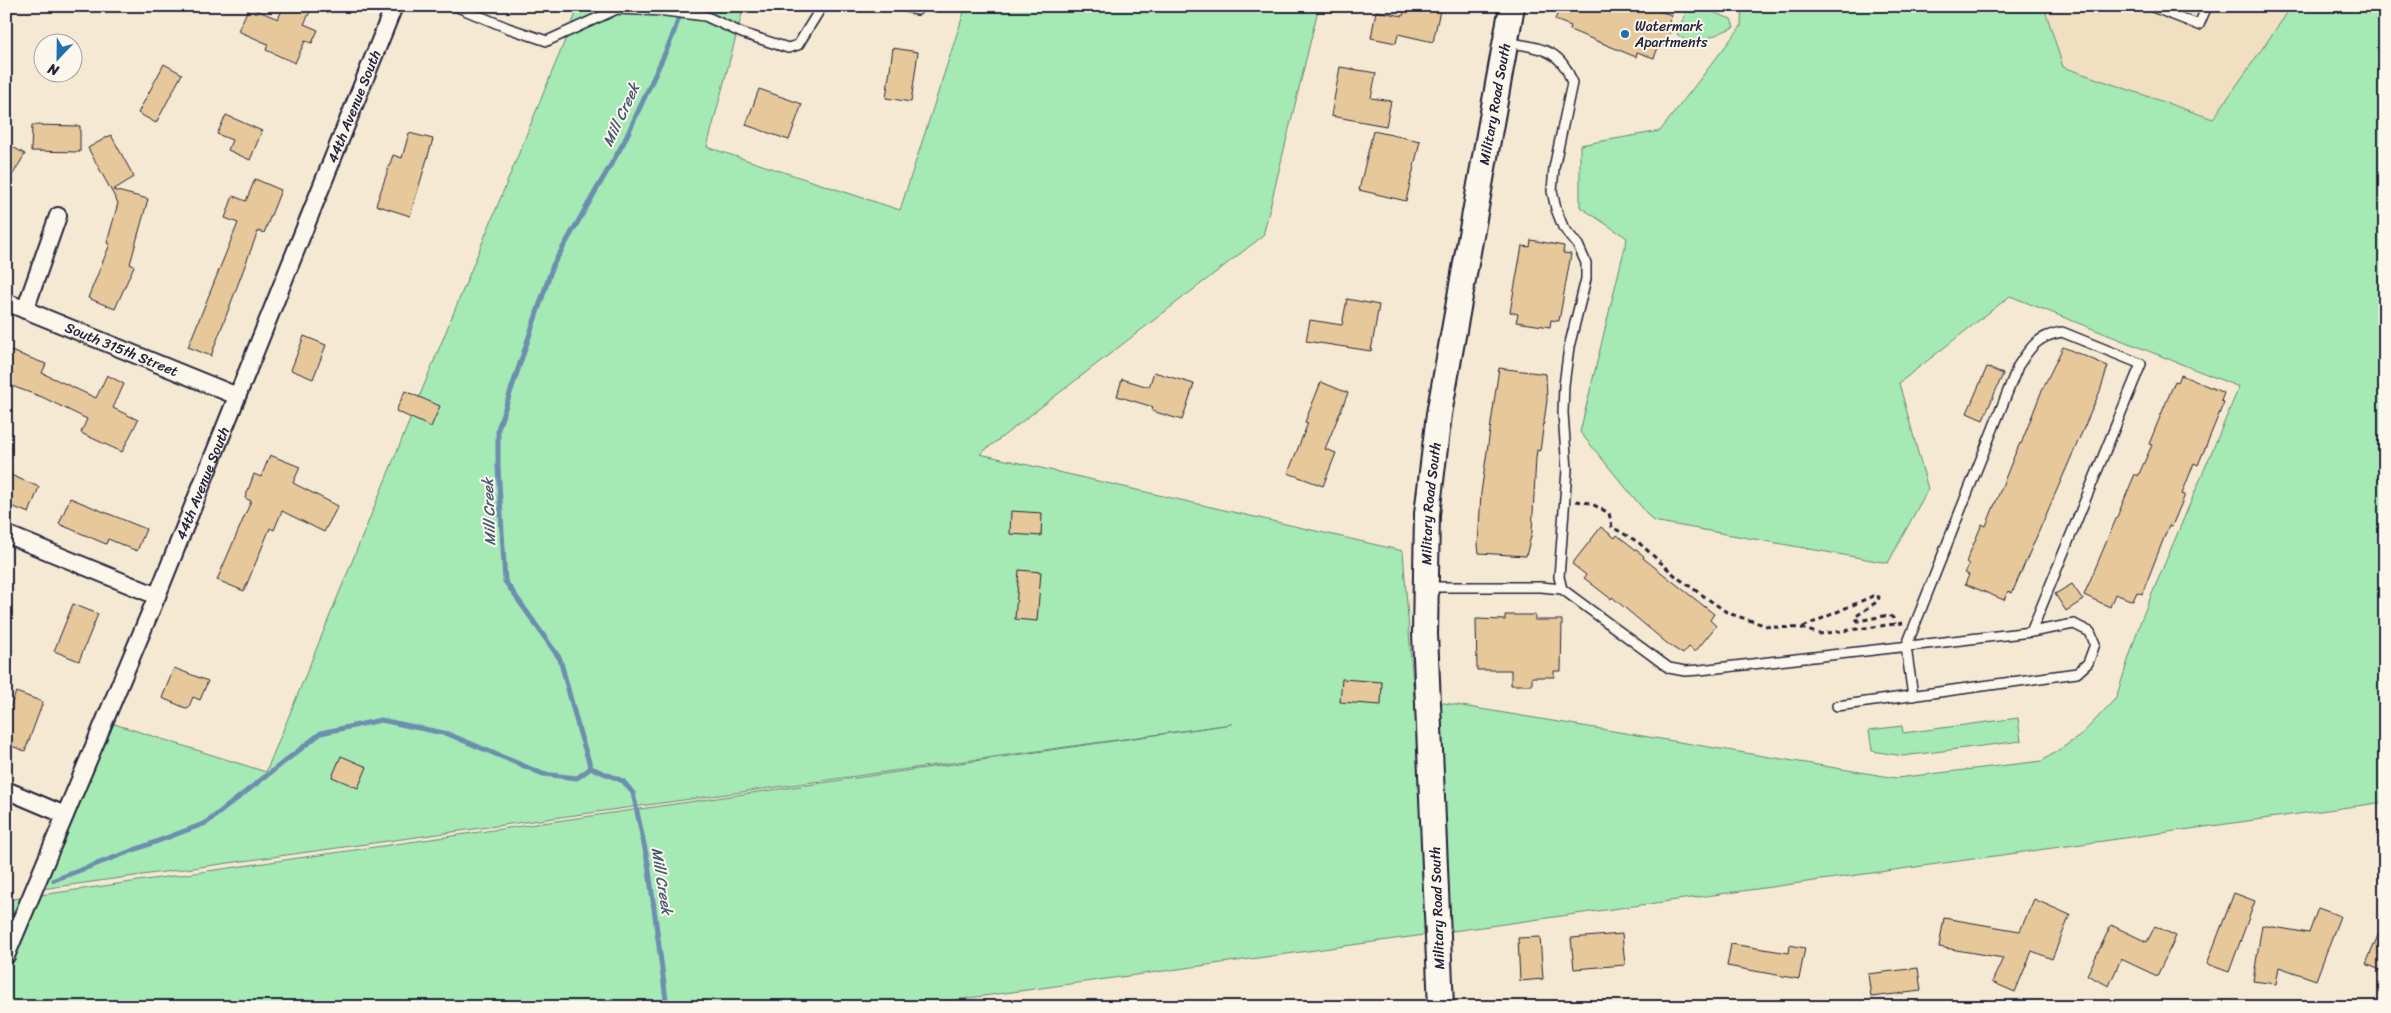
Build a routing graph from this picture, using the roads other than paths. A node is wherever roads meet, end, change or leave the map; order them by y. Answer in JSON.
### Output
{"nodes":[{"id":1,"x":394,"y":6,"type":"edge"},
{"id":2,"x":455,"y":6,"type":"edge"},
{"id":3,"x":822,"y":6,"type":"edge"},
{"id":4,"x":902,"y":6,"type":"edge"},
{"id":5,"x":1512,"y":6,"type":"edge"},
{"id":6,"x":2150,"y":6,"type":"edge"},
{"id":7,"x":2207,"y":6,"type":"edge"},
{"id":8,"x":917,"y":10,"type":"dead end"},
{"id":9,"x":1505,"y":42,"type":"junction"},
{"id":10,"x":58,"y":216,"type":"dead end"},
{"id":11,"x":6,"y":302,"type":"edge"},
{"id":12,"x":25,"y":310,"type":"junction"},
{"id":13,"x":237,"y":396,"type":"junction"},
{"id":14,"x":6,"y":534,"type":"edge"},
{"id":15,"x":1425,"y":587,"type":"junction"},
{"id":16,"x":1562,"y":590,"type":"junction"},
{"id":17,"x":157,"y":596,"type":"junction"},
{"id":18,"x":2031,"y":632,"type":"junction"},
{"id":19,"x":1906,"y":647,"type":"junction"},
{"id":20,"x":1913,"y":696,"type":"junction"},
{"id":21,"x":1837,"y":706,"type":"dead end"},
{"id":22,"x":6,"y":790,"type":"edge"},
{"id":23,"x":65,"y":815,"type":"junction"},
{"id":24,"x":6,"y":956,"type":"edge"},
{"id":25,"x":1441,"y":1007,"type":"edge"}],
"edges":[{"from":1,"to":13,"type":"street","name":"44th Avenue South"},
{"from":2,"to":3,"type":"lane"},
{"from":4,"to":8,"type":"lane"},
{"from":5,"to":9,"type":"main road","name":"Military Road South"},
{"from":6,"to":7,"type":"lane"},
{"from":9,"to":15,"type":"main road","name":"Military Road South"},
{"from":9,"to":16,"type":"lane"},
{"from":10,"to":12,"type":"street"},
{"from":11,"to":12,"type":"street","name":"South 315th Street"},
{"from":12,"to":13,"type":"street","name":"South 315th Street"},
{"from":13,"to":17,"type":"street","name":"44th Avenue South"},
{"from":14,"to":17,"type":"street"},
{"from":15,"to":16,"type":"lane"},
{"from":15,"to":25,"type":"main road","name":"Military Road South"},
{"from":16,"to":19,"type":"lane"},
{"from":17,"to":23,"type":"street","name":"44th Avenue South"},
{"from":18,"to":19,"type":"lane"},
{"from":18,"to":19,"type":"lane"},
{"from":18,"to":20,"type":"lane"},
{"from":19,"to":20,"type":"lane"},
{"from":20,"to":21,"type":"lane"},
{"from":22,"to":23,"type":"street"},
{"from":23,"to":24,"type":"street","name":"44th Avenue South"}]}
